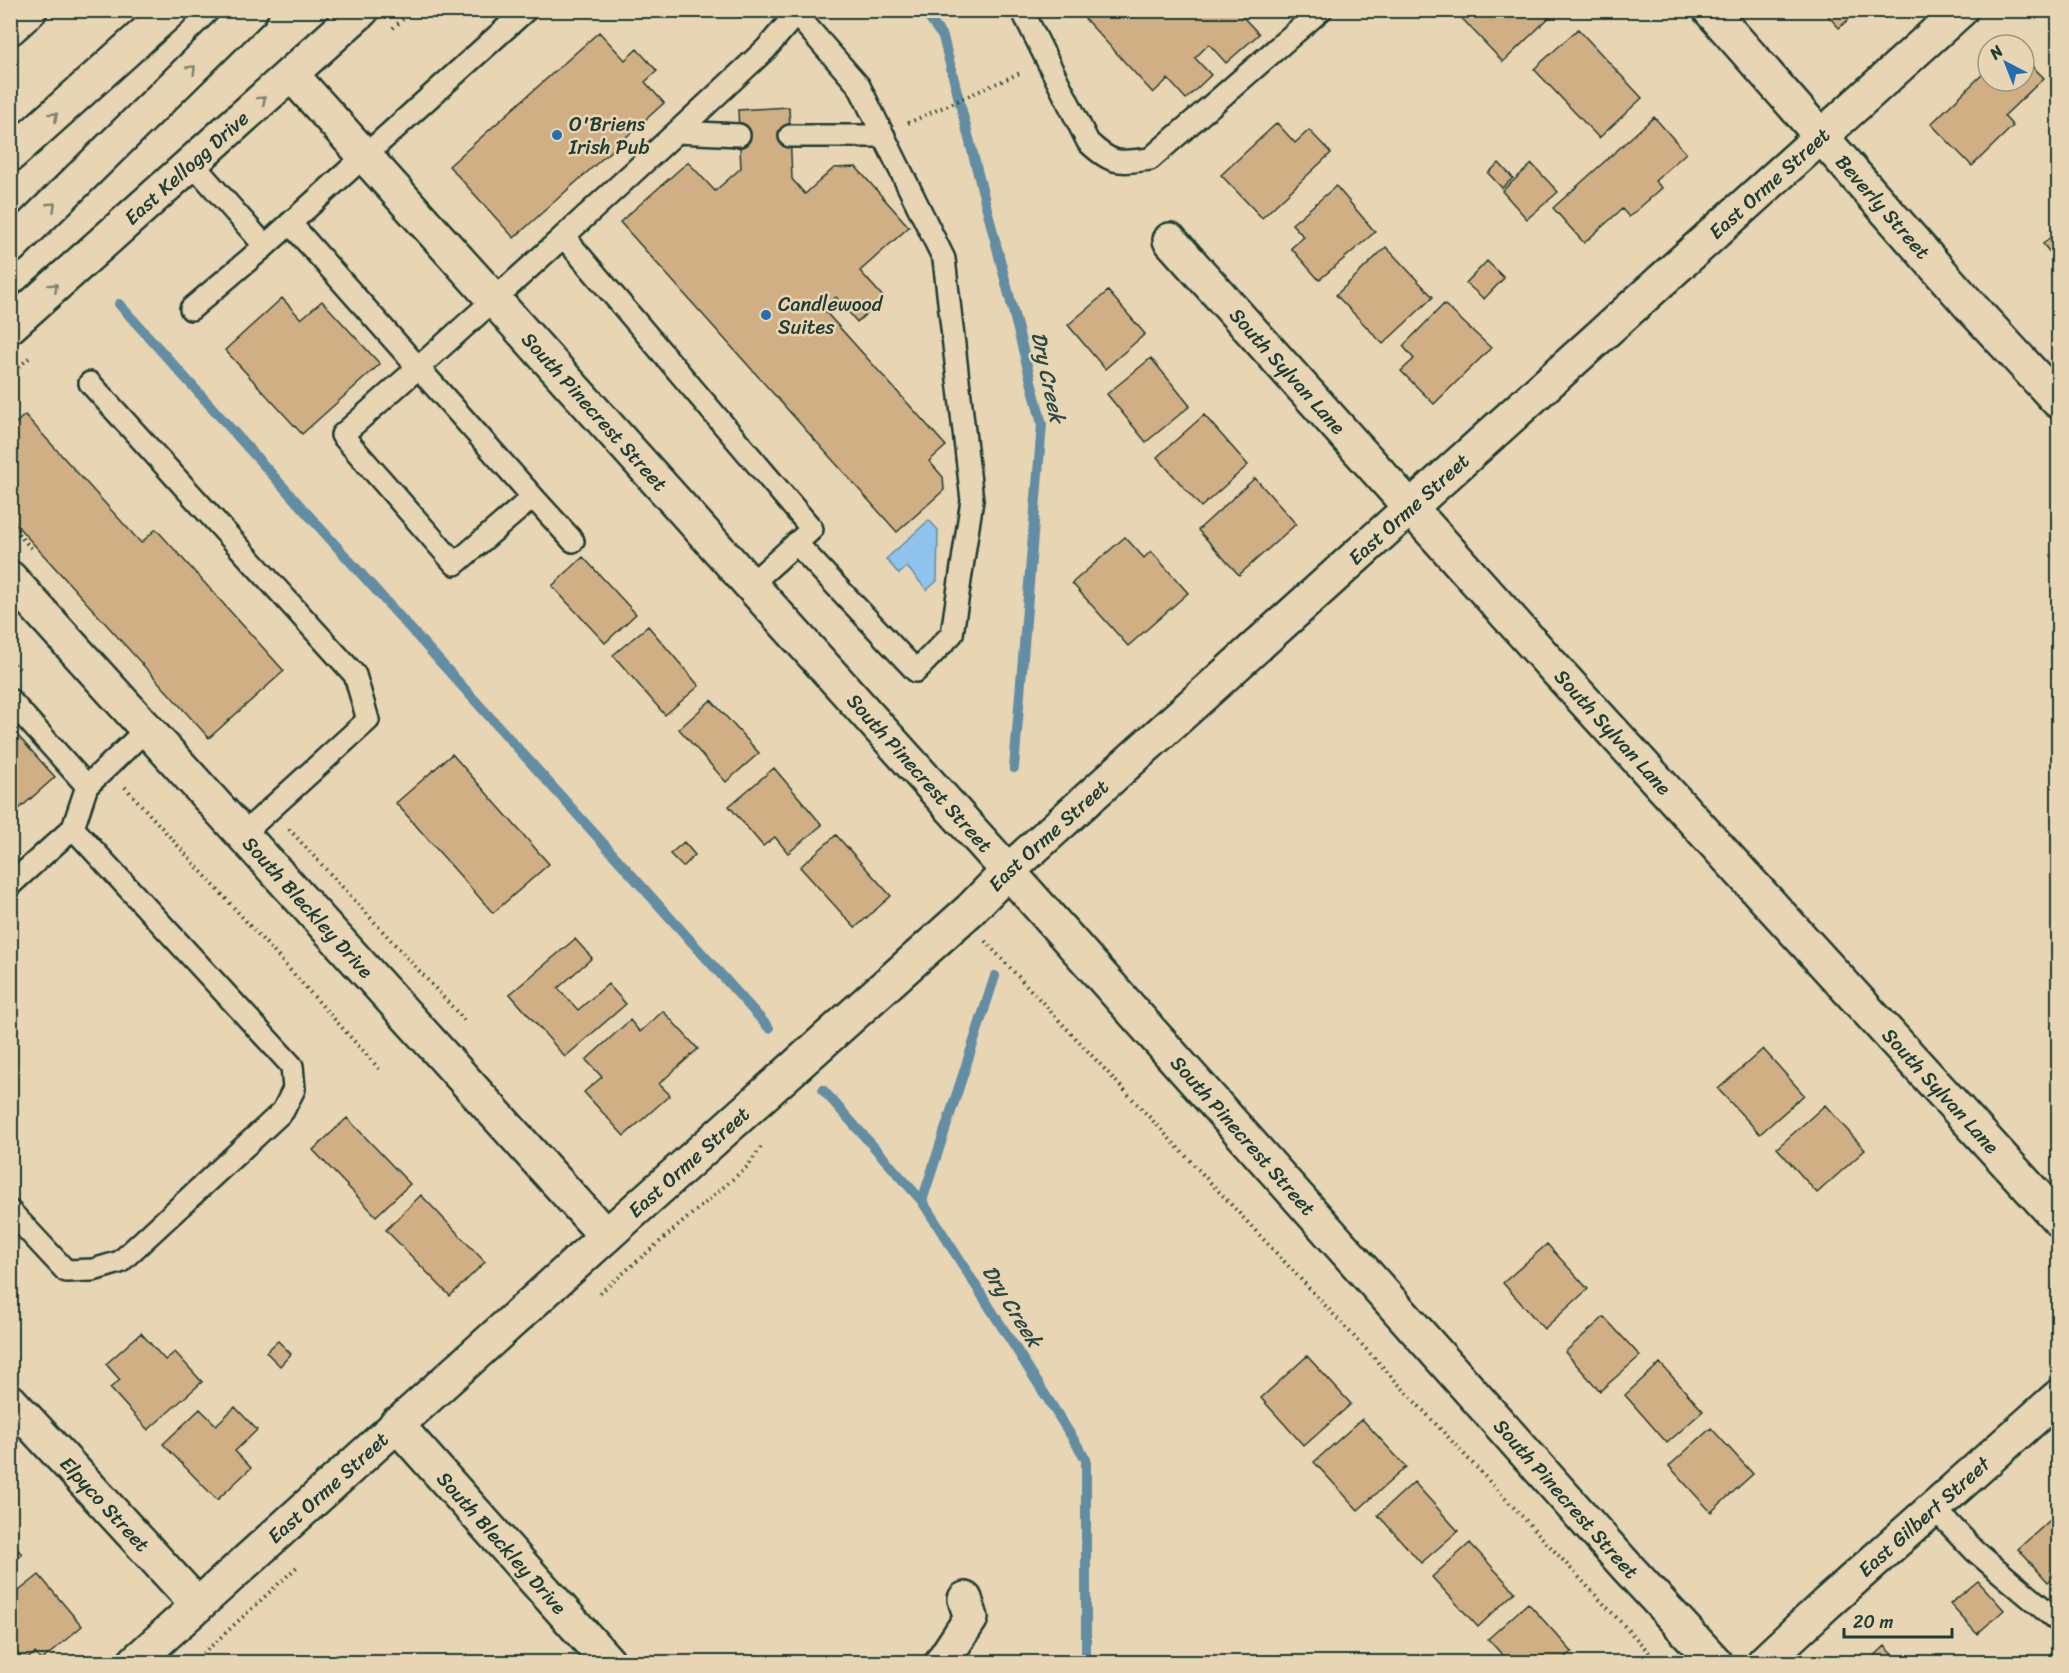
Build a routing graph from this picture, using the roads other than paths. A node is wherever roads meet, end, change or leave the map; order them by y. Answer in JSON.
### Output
{"nodes":[{"id":1,"x":30,"y":10,"type":"edge"},
{"id":2,"x":171,"y":10,"type":"edge"},
{"id":3,"x":251,"y":10,"type":"edge"},
{"id":4,"x":362,"y":10,"type":"edge"},
{"id":5,"x":526,"y":10,"type":"edge"},
{"id":6,"x":1022,"y":10,"type":"edge"},
{"id":7,"x":1321,"y":10,"type":"edge"},
{"id":8,"x":1710,"y":10,"type":"edge"},
{"id":9,"x":1961,"y":10,"type":"edge"},
{"id":10,"x":795,"y":12,"type":"edge"},
{"id":11,"x":10,"y":28,"type":"edge"},
{"id":12,"x":291,"y":74,"type":"junction"},
{"id":13,"x":891,"y":131,"type":"junction"},
{"id":14,"x":677,"y":132,"type":"junction"},
{"id":15,"x":739,"y":135,"type":"dead end"},
{"id":16,"x":790,"y":136,"type":"dead end"},
{"id":17,"x":1822,"y":137,"type":"junction"},
{"id":18,"x":10,"y":155,"type":"edge"},
{"id":19,"x":364,"y":156,"type":"junction"},
{"id":20,"x":192,"y":163,"type":"junction"},
{"id":21,"x":290,"y":223,"type":"junction"},
{"id":22,"x":564,"y":237,"type":"junction"},
{"id":23,"x":1170,"y":240,"type":"dead end"},
{"id":24,"x":265,"y":246,"type":"junction"},
{"id":25,"x":10,"y":247,"type":"edge"},
{"id":26,"x":495,"y":301,"type":"junction"},
{"id":27,"x":191,"y":309,"type":"dead end"},
{"id":28,"x":10,"y":326,"type":"edge"},
{"id":29,"x":419,"y":367,"type":"junction"},
{"id":30,"x":90,"y":383,"type":"dead end"},
{"id":31,"x":2058,"y":401,"type":"edge"},
{"id":32,"x":533,"y":497,"type":"junction"},
{"id":33,"x":1411,"y":507,"type":"junction"},
{"id":34,"x":573,"y":541,"type":"dead end"},
{"id":35,"x":796,"y":543,"type":"junction"},
{"id":36,"x":10,"y":578,"type":"edge"},
{"id":37,"x":750,"y":585,"type":"junction"},
{"id":38,"x":10,"y":700,"type":"edge"},
{"id":39,"x":147,"y":729,"type":"junction"},
{"id":40,"x":87,"y":786,"type":"junction"},
{"id":41,"x":73,"y":828,"type":"junction"},
{"id":42,"x":243,"y":834,"type":"junction"},
{"id":43,"x":1008,"y":871,"type":"junction"},
{"id":44,"x":10,"y":885,"type":"edge"},
{"id":45,"x":10,"y":1210,"type":"edge"},
{"id":46,"x":2058,"y":1219,"type":"edge"},
{"id":47,"x":606,"y":1236,"type":"junction"},
{"id":48,"x":2058,"y":1397,"type":"edge"},
{"id":49,"x":10,"y":1401,"type":"edge"},
{"id":50,"x":396,"y":1424,"type":"junction"},
{"id":51,"x":1934,"y":1508,"type":"junction"},
{"id":52,"x":965,"y":1599,"type":"dead end"},
{"id":53,"x":198,"y":1605,"type":"junction"},
{"id":54,"x":2058,"y":1621,"type":"edge"},
{"id":55,"x":135,"y":1662,"type":"edge"},
{"id":56,"x":608,"y":1662,"type":"edge"},
{"id":57,"x":942,"y":1662,"type":"edge"},
{"id":58,"x":1715,"y":1662,"type":"edge"},
{"id":59,"x":1764,"y":1662,"type":"edge"}],
"edges":[{"from":1,"to":11,"type":"main road"},
{"from":18,"to":2,"type":"main road","one_way":true},
{"from":25,"to":3,"type":"main road","one_way":true},
{"from":4,"to":12,"type":"main road","name":"East Kellogg Drive"},
{"from":5,"to":19,"type":"lane"},
{"from":6,"to":7,"type":"lane"},
{"from":8,"to":17,"type":"main road","name":"Beverly Street"},
{"from":9,"to":17,"type":"main road","name":"East Orme Street"},
{"from":10,"to":13,"type":"lane"},
{"from":10,"to":14,"type":"lane"},
{"from":12,"to":19,"type":"main road","name":"South Pinecrest Street"},
{"from":20,"to":12,"type":"main road","name":"East Kellogg Drive","one_way":true},
{"from":13,"to":16,"type":"lane"},
{"from":13,"to":35,"type":"lane"},
{"from":14,"to":15,"type":"lane"},
{"from":14,"to":22,"type":"lane"},
{"from":17,"to":31,"type":"main road","name":"Beverly Street"},
{"from":17,"to":33,"type":"main road","name":"East Orme Street"},
{"from":19,"to":21,"type":"lane"},
{"from":19,"to":26,"type":"main road","name":"South Pinecrest Street"},
{"from":20,"to":24,"type":"lane"},
{"from":28,"to":20,"type":"main road","name":"East Kellogg Drive","one_way":true},
{"from":21,"to":24,"type":"lane"},
{"from":21,"to":29,"type":"lane"},
{"from":22,"to":26,"type":"lane"},
{"from":22,"to":35,"type":"lane"},
{"from":23,"to":33,"type":"main road","name":"South Sylvan Lane"},
{"from":24,"to":27,"type":"lane"},
{"from":26,"to":29,"type":"lane"},
{"from":26,"to":37,"type":"main road","name":"South Pinecrest Street"},
{"from":29,"to":32,"type":"lane"},
{"from":29,"to":32,"type":"lane"},
{"from":30,"to":42,"type":"lane"},
{"from":32,"to":34,"type":"lane"},
{"from":33,"to":43,"type":"main road","name":"East Orme Street"},
{"from":33,"to":46,"type":"main road","name":"South Sylvan Lane"},
{"from":35,"to":37,"type":"lane"},
{"from":36,"to":39,"type":"main road","name":"South Bleckley Drive"},
{"from":37,"to":43,"type":"main road","name":"South Pinecrest Street"},
{"from":38,"to":40,"type":"lane"},
{"from":39,"to":40,"type":"lane"},
{"from":39,"to":42,"type":"main road","name":"South Bleckley Drive"},
{"from":40,"to":41,"type":"lane"},
{"from":41,"to":44,"type":"lane"},
{"from":41,"to":45,"type":"lane"},
{"from":42,"to":47,"type":"main road","name":"South Bleckley Drive"},
{"from":43,"to":47,"type":"main road","name":"East Orme Street"},
{"from":43,"to":58,"type":"main road","name":"South Pinecrest Street"},
{"from":47,"to":50,"type":"main road","name":"East Orme Street"},
{"from":48,"to":51,"type":"main road","name":"East Gilbert Street"},
{"from":49,"to":53,"type":"main road","name":"Elpyco Street"},
{"from":50,"to":53,"type":"main road","name":"East Orme Street"},
{"from":50,"to":56,"type":"main road","name":"South Bleckley Drive"},
{"from":51,"to":54,"type":"lane"},
{"from":51,"to":59,"type":"main road","name":"East Gilbert Street"},
{"from":52,"to":57,"type":"main road"},
{"from":53,"to":55,"type":"main road","name":"East Orme Street"}]}
